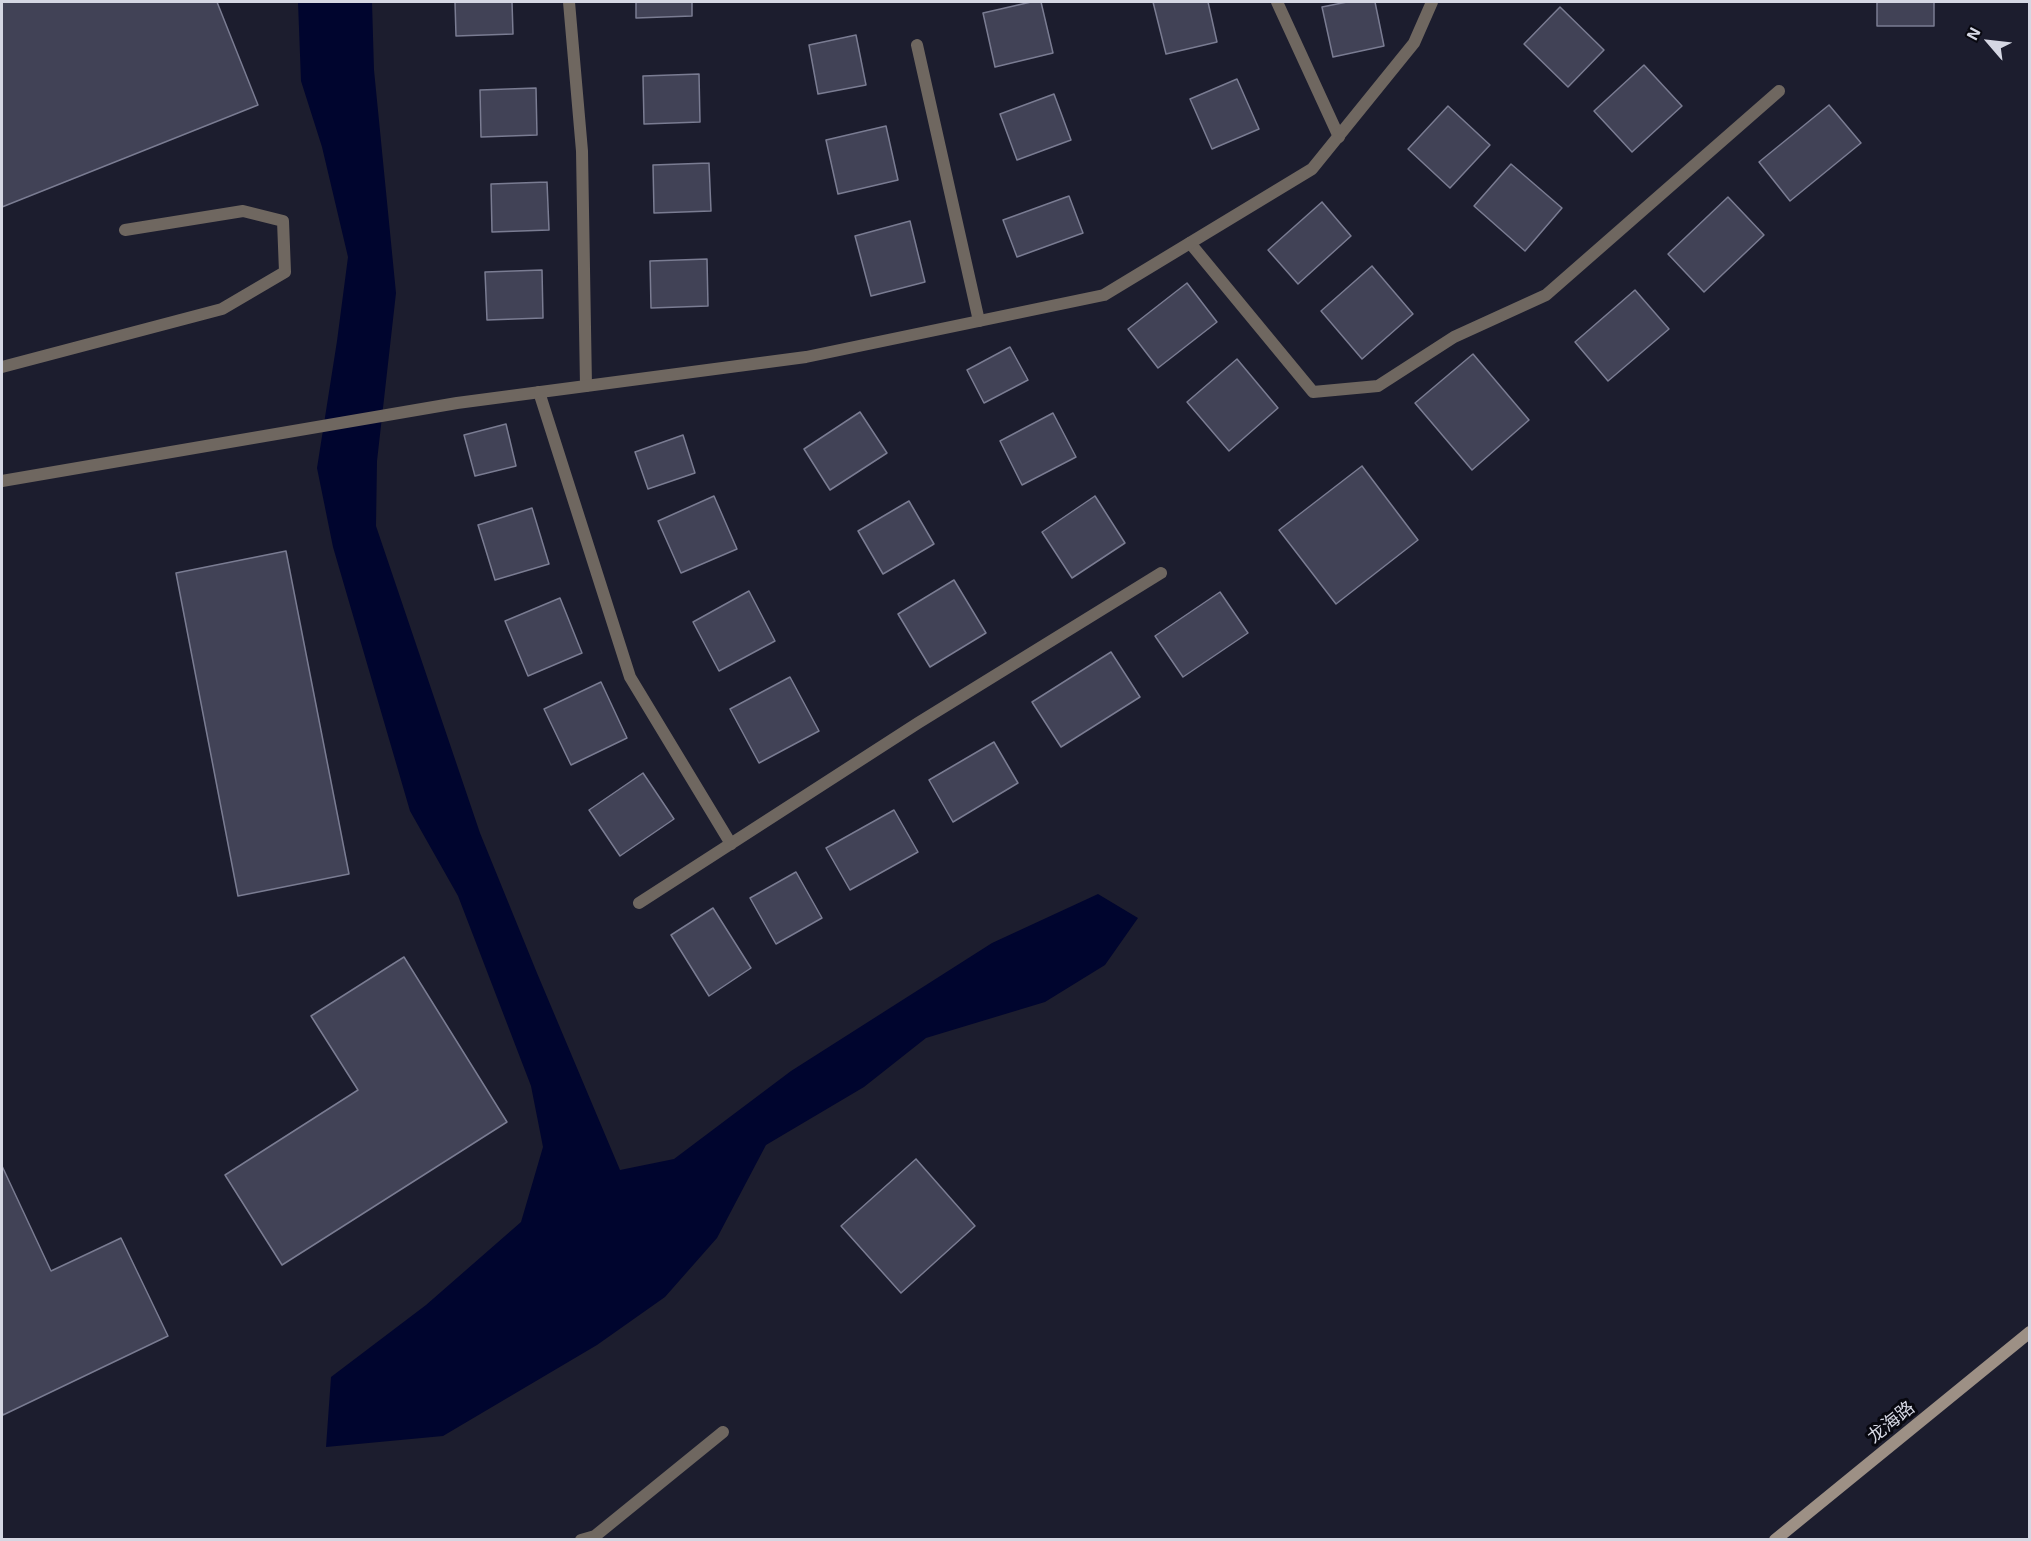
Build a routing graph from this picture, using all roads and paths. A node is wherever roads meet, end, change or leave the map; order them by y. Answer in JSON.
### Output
{"nodes":[{"id":1,"x":569,"y":2,"type":"edge"},
{"id":2,"x":1277,"y":2,"type":"edge"},
{"id":3,"x":1432,"y":2,"type":"edge"},
{"id":4,"x":917,"y":45,"type":"dead end"},
{"id":5,"x":1779,"y":91,"type":"dead end"},
{"id":6,"x":1339,"y":137,"type":"junction"},
{"id":7,"x":124,"y":230,"type":"dead end"},
{"id":8,"x":1190,"y":243,"type":"junction"},
{"id":9,"x":980,"y":321,"type":"junction"},
{"id":10,"x":2,"y":367,"type":"edge"},
{"id":11,"x":586,"y":386,"type":"junction"},
{"id":12,"x":539,"y":392,"type":"junction"},
{"id":13,"x":2,"y":481,"type":"edge"},
{"id":14,"x":1161,"y":573,"type":"dead end"},
{"id":15,"x":731,"y":844,"type":"junction"},
{"id":16,"x":639,"y":903,"type":"dead end"},
{"id":17,"x":2030,"y":1332,"type":"edge"},
{"id":18,"x":723,"y":1432,"type":"dead end"},
{"id":19,"x":581,"y":1539,"type":"edge"},
{"id":20,"x":1775,"y":1539,"type":"edge"}],
"edges":[{"from":1,"to":11,"type":"street"},
{"from":2,"to":6,"type":"street"},
{"from":3,"to":6,"type":"street"},
{"from":4,"to":9,"type":"street"},
{"from":5,"to":8,"type":"street"},
{"from":6,"to":8,"type":"street"},
{"from":7,"to":10,"type":"street"},
{"from":8,"to":9,"type":"street"},
{"from":9,"to":11,"type":"street"},
{"from":11,"to":12,"type":"street"},
{"from":12,"to":13,"type":"street"},
{"from":12,"to":15,"type":"street"},
{"from":14,"to":15,"type":"street"},
{"from":15,"to":16,"type":"street"},
{"from":17,"to":20,"type":"street","name":"龙海路"},
{"from":18,"to":19,"type":"street"}]}
